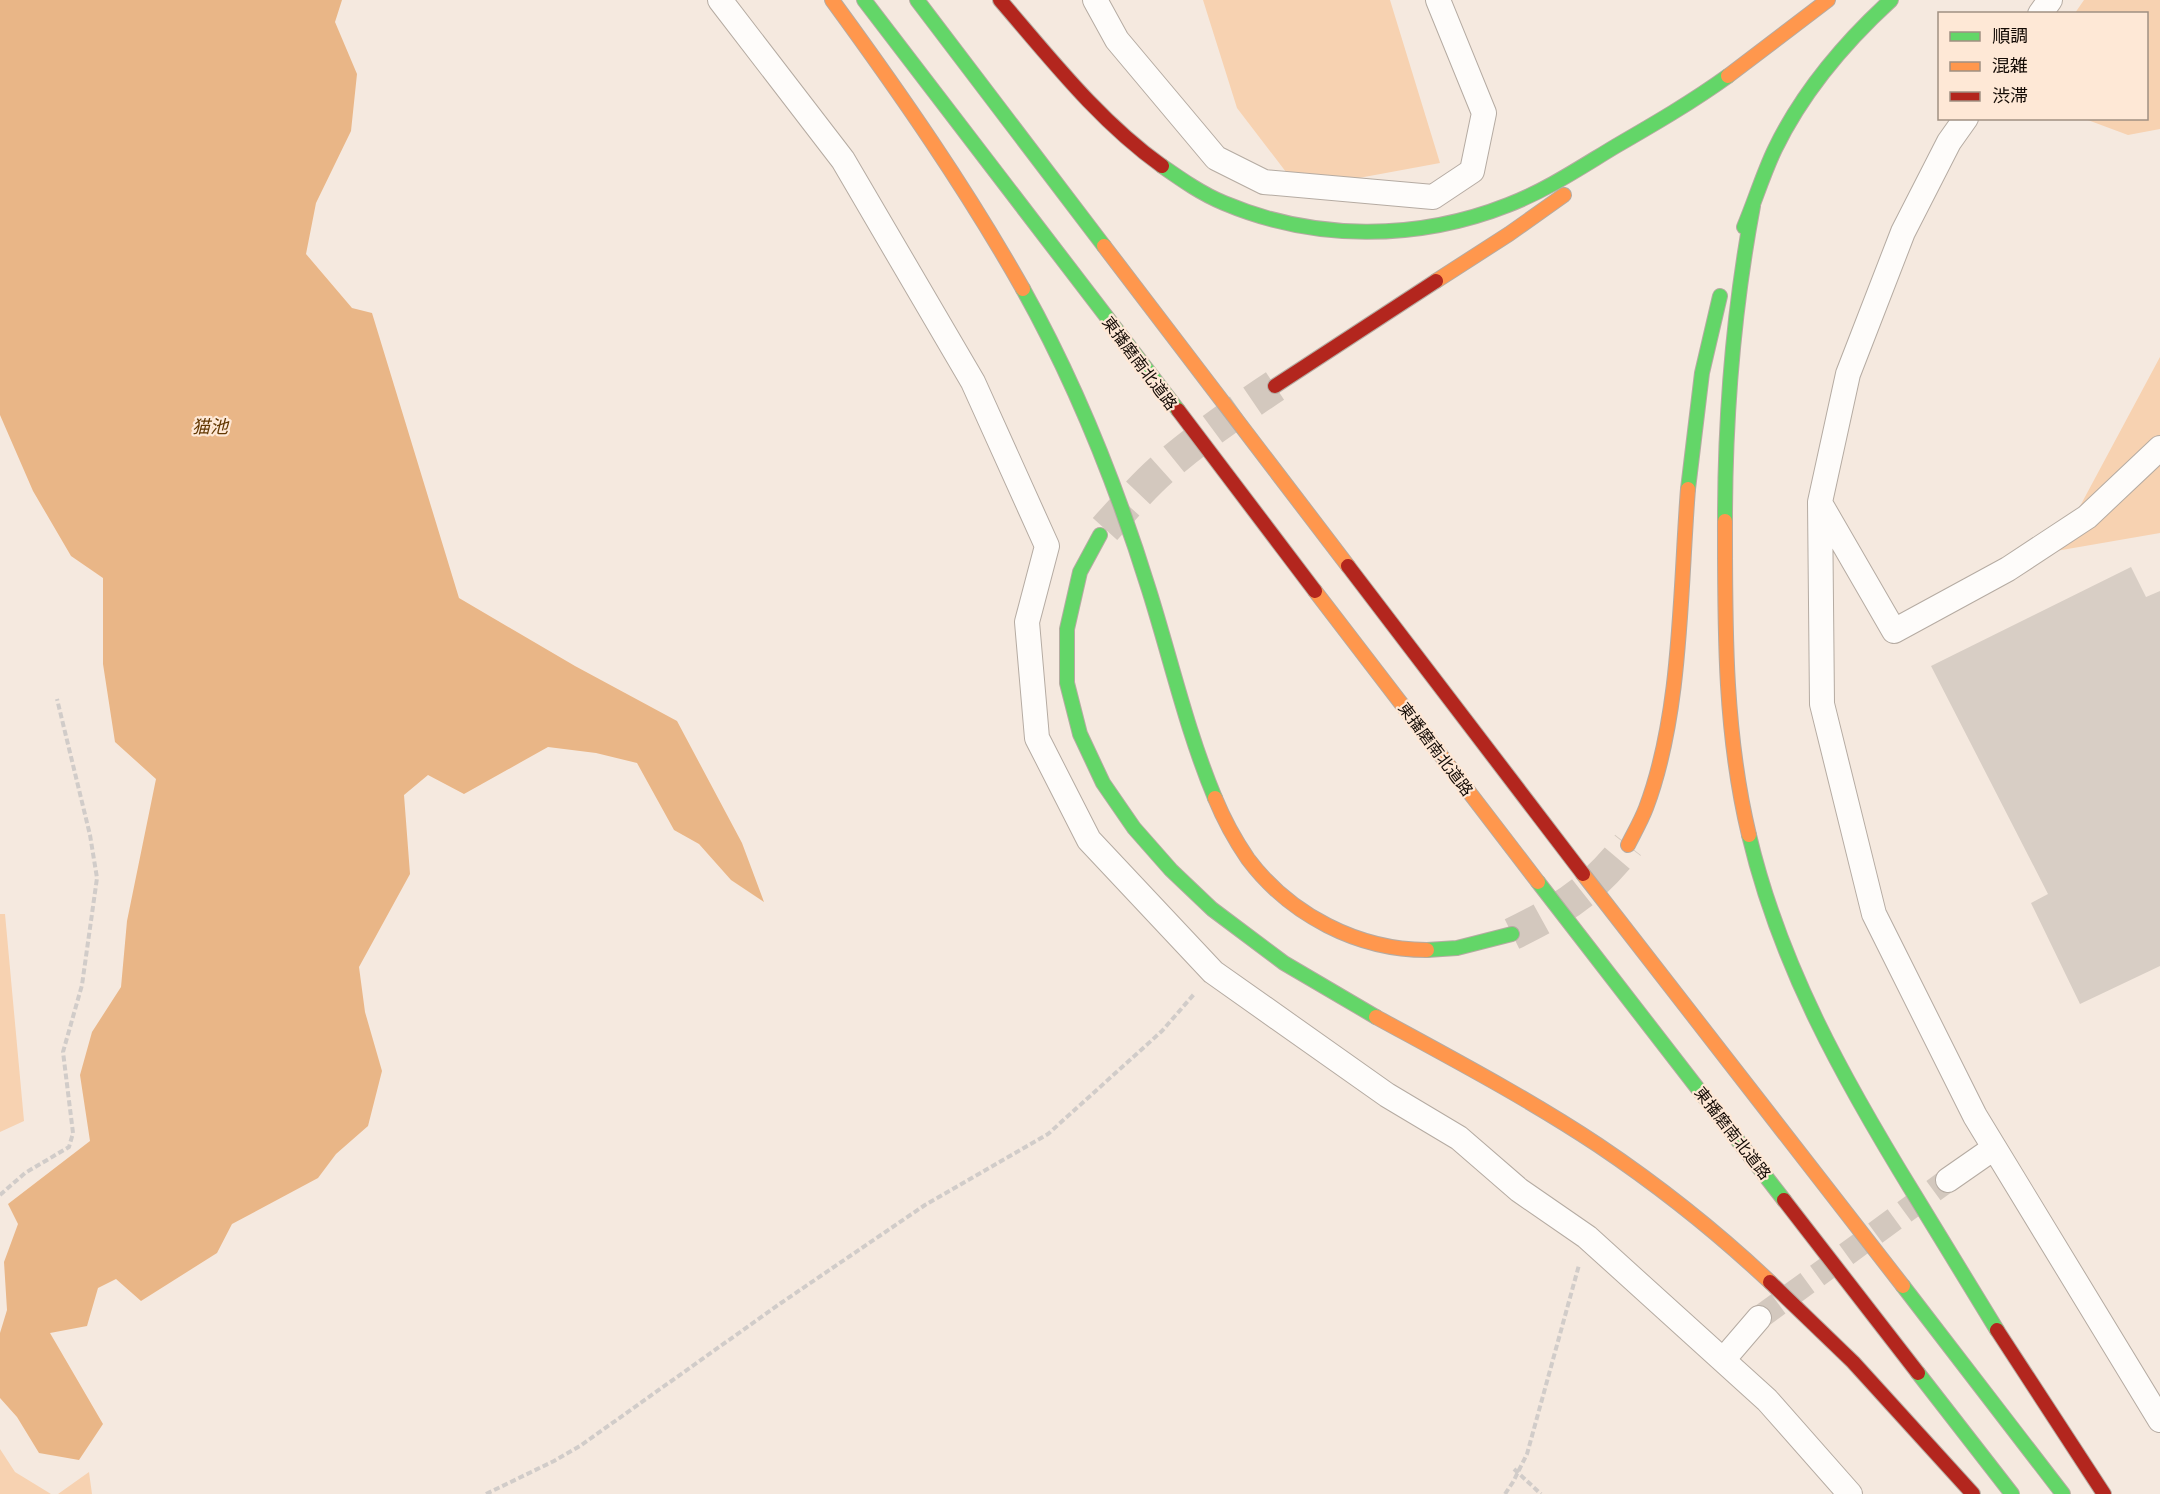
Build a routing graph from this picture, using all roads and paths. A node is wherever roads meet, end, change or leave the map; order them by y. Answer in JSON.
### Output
{"nodes":[{"id":1,"x":720,"y":0,"type":"edge"},
{"id":2,"x":832,"y":0,"type":"edge"},
{"id":3,"x":864,"y":0,"type":"edge"},
{"id":4,"x":917,"y":0,"type":"edge"},
{"id":5,"x":1000,"y":0,"type":"edge"},
{"id":6,"x":1095,"y":0,"type":"edge"},
{"id":7,"x":1438,"y":0,"type":"edge"},
{"id":8,"x":1828,"y":0,"type":"edge"},
{"id":9,"x":1891,"y":0,"type":"edge"},
{"id":10,"x":1689,"y":103,"type":"junction"},
{"id":11,"x":1965,"y":120,"type":"edge"},
{"id":12,"x":1753,"y":206,"type":"junction"},
{"id":13,"x":1275,"y":386,"type":"tunnel mouth"},
{"id":14,"x":2160,"y":448,"type":"edge"},
{"id":15,"x":1820,"y":502,"type":"junction"},
{"id":16,"x":1100,"y":535,"type":"tunnel mouth"},
{"id":17,"x":57,"y":699,"type":"dead end"},
{"id":18,"x":1628,"y":844,"type":"tunnel mouth"},
{"id":19,"x":1512,"y":934,"type":"tunnel mouth"},
{"id":20,"x":1214,"y":972,"type":"junction"},
{"id":21,"x":1994,"y":1148,"type":"junction"},
{"id":22,"x":1948,"y":1180,"type":"tunnel mouth"},
{"id":23,"x":0,"y":1195,"type":"edge"},
{"id":24,"x":1587,"y":1237,"type":"junction"},
{"id":25,"x":1759,"y":1318,"type":"tunnel mouth"},
{"id":26,"x":1723,"y":1360,"type":"junction"},
{"id":27,"x":2160,"y":1420,"type":"edge"},
{"id":28,"x":1514,"y":1469,"type":"dead end"},
{"id":29,"x":486,"y":1494,"type":"edge"},
{"id":30,"x":1505,"y":1494,"type":"edge"},
{"id":31,"x":1541,"y":1494,"type":"edge"},
{"id":32,"x":1850,"y":1494,"type":"edge"},
{"id":33,"x":1973,"y":1494,"type":"edge"},
{"id":34,"x":2012,"y":1494,"type":"edge"},
{"id":35,"x":2063,"y":1494,"type":"edge"},
{"id":36,"x":2104,"y":1494,"type":"edge"}],
"edges":[{"from":1,"to":20,"type":"street"},
{"from":2,"to":19,"type":"highway"},
{"from":3,"to":34,"type":"highway","name":"東播磨南北道路"},
{"from":4,"to":35,"type":"highway"},
{"from":5,"to":10,"type":"highway"},
{"from":6,"to":7,"type":"street"},
{"from":8,"to":10,"type":"highway"},
{"from":9,"to":12,"type":"highway"},
{"from":10,"to":13,"type":"highway"},
{"from":11,"to":15,"type":"street"},
{"from":12,"to":18,"type":"highway"},
{"from":12,"to":36,"type":"highway"},
{"from":14,"to":15,"type":"street"},
{"from":15,"to":21,"type":"street"},
{"from":16,"to":33,"type":"highway"},
{"from":17,"to":23,"type":"path"},
{"from":20,"to":24,"type":"street"},
{"from":20,"to":29,"type":"path"},
{"from":21,"to":22,"type":"street"},
{"from":21,"to":27,"type":"street"},
{"from":24,"to":26,"type":"street"},
{"from":24,"to":30,"type":"path"},
{"from":25,"to":26,"type":"street"},
{"from":26,"to":32,"type":"street"},
{"from":28,"to":31,"type":"path"}]}
